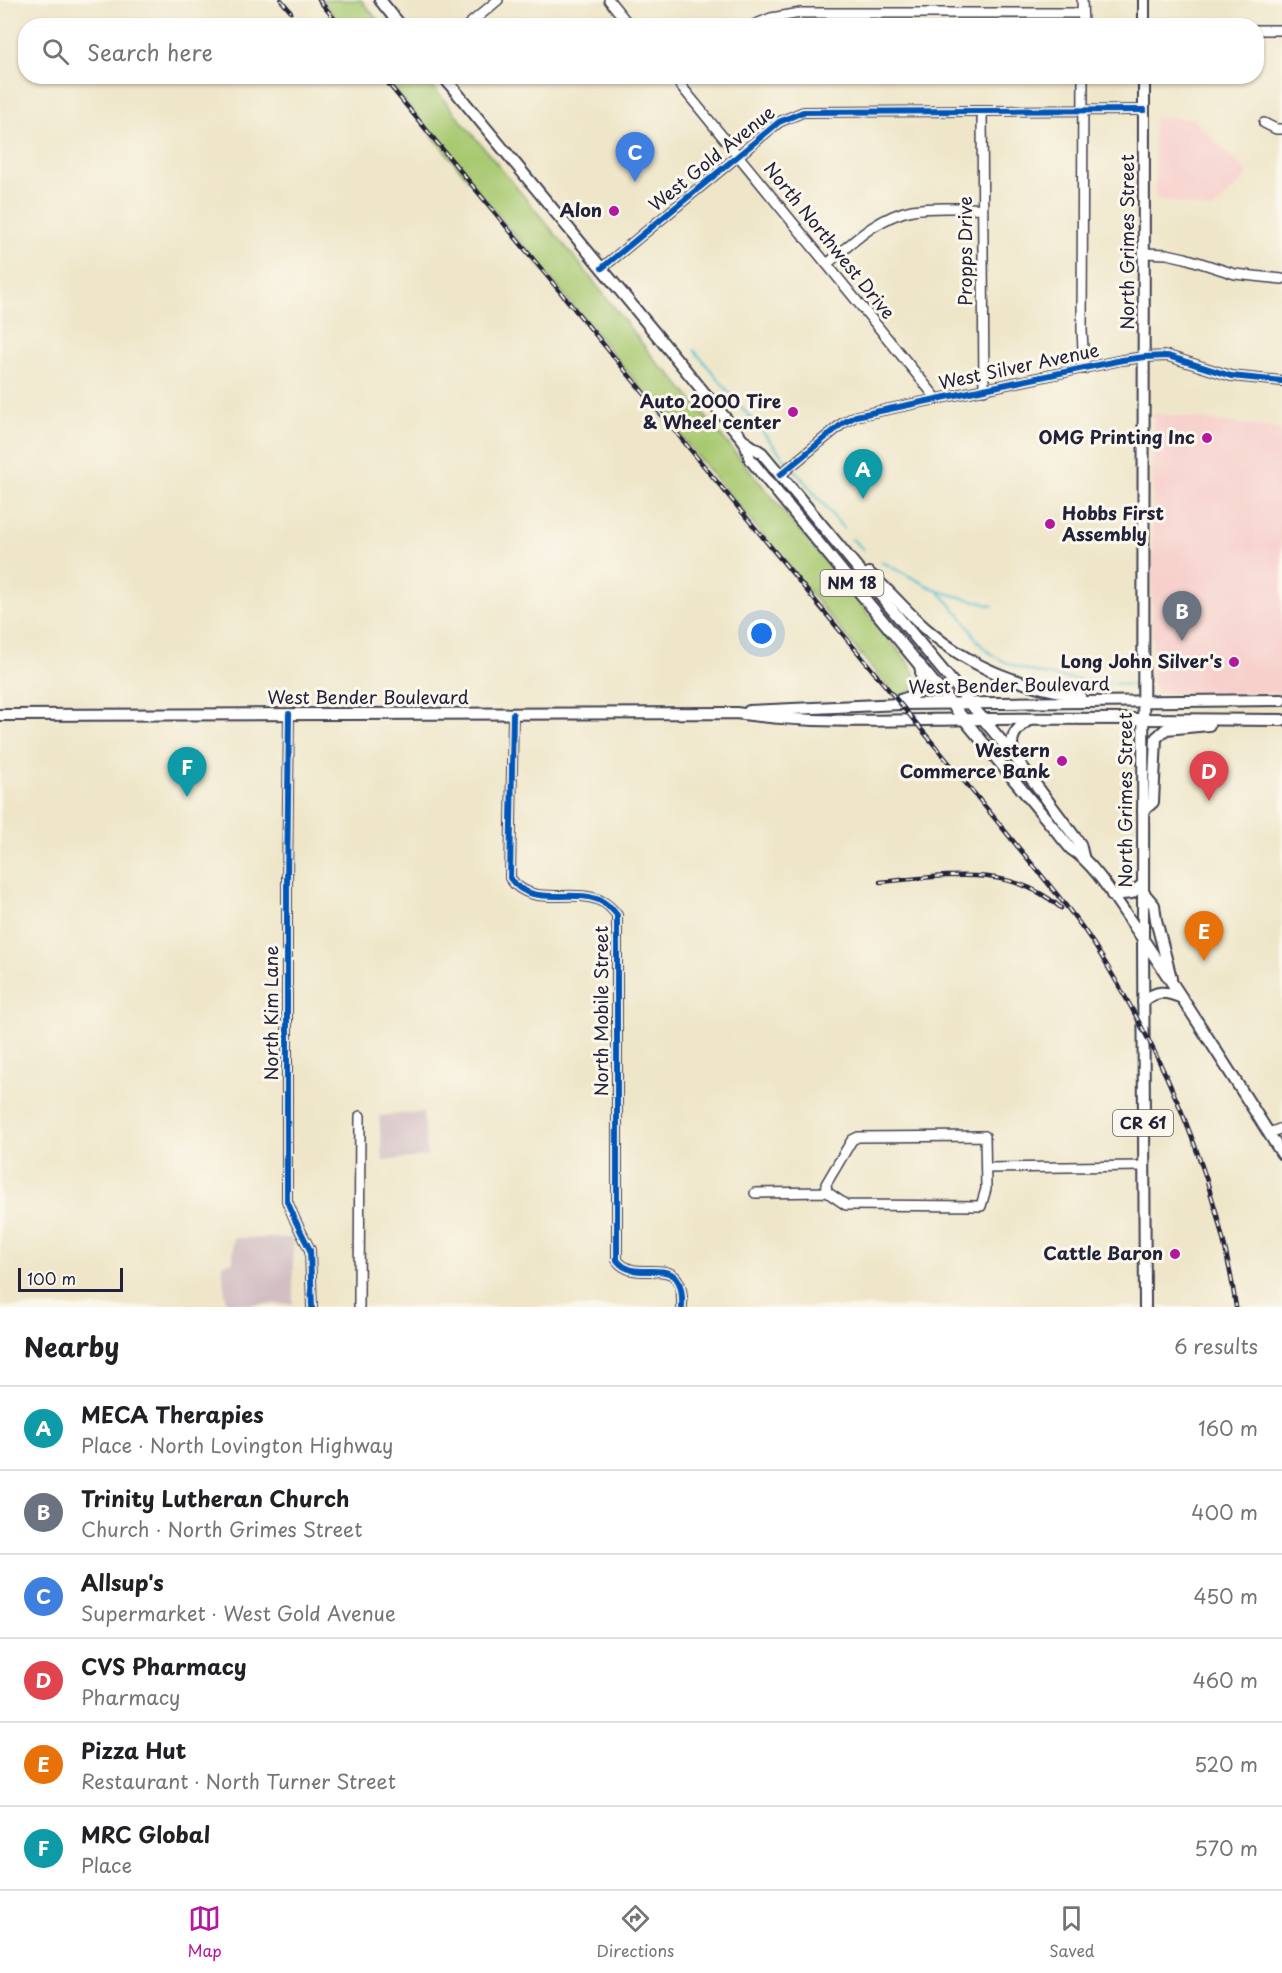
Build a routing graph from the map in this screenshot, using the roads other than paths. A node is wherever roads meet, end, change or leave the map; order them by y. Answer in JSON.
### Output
{"nodes":[{"id":1,"x":380,"y":0,"type":"edge"},
{"id":2,"x":498,"y":0,"type":"edge"},
{"id":3,"x":609,"y":0,"type":"edge"},
{"id":4,"x":1082,"y":0,"type":"edge"},
{"id":5,"x":1144,"y":0,"type":"edge"},
{"id":6,"x":1082,"y":13,"type":"junction"},
{"id":7,"x":395,"y":18,"type":"edge"},
{"id":8,"x":477,"y":18,"type":"edge"},
{"id":9,"x":624,"y":18,"type":"edge"},
{"id":10,"x":771,"y":18,"type":"edge"},
{"id":11,"x":1082,"y":18,"type":"edge"},
{"id":12,"x":1144,"y":18,"type":"edge"},
{"id":13,"x":1264,"y":30,"type":"edge"},
{"id":14,"x":1282,"y":30,"type":"edge"},
{"id":15,"x":450,"y":84,"type":"edge"},
{"id":16,"x":681,"y":84,"type":"edge"},
{"id":17,"x":1083,"y":84,"type":"edge"},
{"id":18,"x":1144,"y":84,"type":"edge"},
{"id":19,"x":1144,"y":110,"type":"junction"},
{"id":20,"x":982,"y":111,"type":"junction"},
{"id":21,"x":1083,"y":111,"type":"junction"},
{"id":22,"x":1264,"y":123,"type":"dead end"},
{"id":23,"x":1282,"y":129,"type":"edge"},
{"id":24,"x":738,"y":156,"type":"junction"},
{"id":25,"x":982,"y":208,"type":"junction"},
{"id":26,"x":1144,"y":252,"type":"junction"},
{"id":27,"x":827,"y":264,"type":"junction"},
{"id":28,"x":602,"y":268,"type":"junction"},
{"id":29,"x":1282,"y":279,"type":"edge"},
{"id":30,"x":1145,"y":357,"type":"junction"},
{"id":31,"x":1084,"y":369,"type":"junction"},
{"id":32,"x":1282,"y":381,"type":"edge"},
{"id":33,"x":984,"y":390,"type":"junction"},
{"id":34,"x":937,"y":399,"type":"junction"},
{"id":35,"x":745,"y":442,"type":"junction"},
{"id":36,"x":780,"y":475,"type":"junction"},
{"id":37,"x":855,"y":566,"type":"junction"},
{"id":38,"x":920,"y":665,"type":"junction"},
{"id":39,"x":1282,"y":700,"type":"edge"},
{"id":40,"x":1107,"y":701,"type":"junction"},
{"id":41,"x":1143,"y":701,"type":"junction"},
{"id":42,"x":952,"y":703,"type":"junction"},
{"id":43,"x":968,"y":703,"type":"junction"},
{"id":44,"x":879,"y":705,"type":"junction"},
{"id":45,"x":736,"y":713,"type":"junction"},
{"id":46,"x":289,"y":714,"type":"junction"},
{"id":47,"x":513,"y":714,"type":"junction"},
{"id":48,"x":0,"y":715,"type":"edge"},
{"id":49,"x":1143,"y":718,"type":"junction"},
{"id":50,"x":982,"y":719,"type":"junction"},
{"id":51,"x":1030,"y":719,"type":"junction"},
{"id":52,"x":1224,"y":719,"type":"junction"},
{"id":53,"x":965,"y":720,"type":"junction"},
{"id":54,"x":1282,"y":720,"type":"edge"},
{"id":55,"x":1018,"y":761,"type":"junction"},
{"id":56,"x":1143,"y":811,"type":"junction"},
{"id":57,"x":1083,"y":856,"type":"junction"},
{"id":58,"x":1143,"y":888,"type":"junction"},
{"id":59,"x":1112,"y":895,"type":"junction"},
{"id":60,"x":1143,"y":939,"type":"junction"},
{"id":61,"x":1172,"y":984,"type":"junction"},
{"id":62,"x":1180,"y":997,"type":"junction"},
{"id":63,"x":1143,"y":1002,"type":"junction"},
{"id":64,"x":360,"y":1116,"type":"dead end"},
{"id":65,"x":1282,"y":1128,"type":"edge"},
{"id":66,"x":1269,"y":1133,"type":"junction"},
{"id":67,"x":1282,"y":1154,"type":"edge"},
{"id":68,"x":1143,"y":1166,"type":"junction"},
{"id":69,"x":987,"y":1168,"type":"junction"},
{"id":70,"x":754,"y":1192,"type":"dead end"},
{"id":71,"x":826,"y":1192,"type":"junction"},
{"id":72,"x":312,"y":1307,"type":"edge"},
{"id":73,"x":359,"y":1307,"type":"edge"},
{"id":74,"x":682,"y":1307,"type":"edge"},
{"id":75,"x":1144,"y":1307,"type":"edge"}],
"edges":[{"from":1,"to":7,"type":"main road"},
{"from":2,"to":8,"type":"street"},
{"from":3,"to":9,"type":"street"},
{"from":4,"to":6,"type":"street"},
{"from":5,"to":12,"type":"main road"},
{"from":6,"to":10,"type":"street"},
{"from":6,"to":11,"type":"street"},
{"from":13,"to":14,"type":"street"},
{"from":15,"to":28,"type":"main road","number":"NM 18"},
{"from":16,"to":24,"type":"street","name":"North Northwest Drive"},
{"from":17,"to":21,"type":"street"},
{"from":18,"to":19,"type":"main road","name":"North Grimes Street","number":"CR 61"},
{"from":19,"to":21,"type":"street","name":"West Gold Avenue"},
{"from":19,"to":26,"type":"main road","name":"North Grimes Street","number":"CR 61"},
{"from":20,"to":21,"type":"street","name":"West Gold Avenue"},
{"from":20,"to":24,"type":"street","name":"West Gold Avenue"},
{"from":20,"to":25,"type":"street","name":"Propps Drive"},
{"from":21,"to":31,"type":"street"},
{"from":22,"to":23,"type":"street"},
{"from":24,"to":27,"type":"street","name":"North Northwest Drive"},
{"from":24,"to":28,"type":"street","name":"West Gold Avenue"},
{"from":25,"to":27,"type":"street"},
{"from":25,"to":33,"type":"street","name":"Propps Drive"},
{"from":26,"to":29,"type":"street"},
{"from":26,"to":30,"type":"main road","name":"North Grimes Street","number":"CR 61"},
{"from":27,"to":34,"type":"street","name":"North Northwest Drive"},
{"from":28,"to":35,"type":"main road","number":"NM 18"},
{"from":30,"to":31,"type":"street","name":"West Silver Avenue"},
{"from":30,"to":32,"type":"street","name":"West Silver Avenue"},
{"from":30,"to":41,"type":"main road","name":"North Grimes Street","number":"CR 61"},
{"from":31,"to":33,"type":"street","name":"West Silver Avenue"},
{"from":33,"to":34,"type":"street","name":"West Silver Avenue"},
{"from":34,"to":36,"type":"street","name":"West Silver Avenue"},
{"from":35,"to":36,"type":"main road","number":"NM 18"},
{"from":35,"to":38,"type":"main road","number":"NM 18"},
{"from":36,"to":37,"type":"main road","number":"NM 18"},
{"from":37,"to":40,"type":"main road"},
{"from":37,"to":43,"type":"main road","number":"NM 18"},
{"from":38,"to":42,"type":"main road","number":"NM 18"},
{"from":38,"to":44,"type":"main road"},
{"from":39,"to":41,"type":"main road","name":"West Bender Boulevard"},
{"from":40,"to":41,"type":"main road","name":"West Bender Boulevard"},
{"from":40,"to":43,"type":"main road","name":"West Bender Boulevard"},
{"from":41,"to":49,"type":"main road","name":"North Grimes Street","number":"CR 61"},
{"from":42,"to":43,"type":"main road","name":"West Bender Boulevard"},
{"from":42,"to":44,"type":"main road","name":"West Bender Boulevard"},
{"from":42,"to":53,"type":"main road","number":"NM 18"},
{"from":43,"to":50,"type":"main road"},
{"from":44,"to":45,"type":"main road","name":"West Bender Boulevard"},
{"from":45,"to":47,"type":"main road","name":"West Bender Boulevard"},
{"from":45,"to":53,"type":"main road","name":"West Bender Boulevard"},
{"from":46,"to":47,"type":"main road","name":"West Bender Boulevard"},
{"from":46,"to":48,"type":"main road","name":"West Bender Boulevard"},
{"from":46,"to":72,"type":"street","name":"North Kim Lane"},
{"from":47,"to":74,"type":"street","name":"North Mobile Street"},
{"from":49,"to":51,"type":"main road","name":"West Bender Boulevard"},
{"from":49,"to":52,"type":"main road","name":"West Bender Boulevard"},
{"from":49,"to":56,"type":"main road","name":"North Grimes Street","number":"CR 61"},
{"from":50,"to":51,"type":"main road","name":"West Bender Boulevard"},
{"from":50,"to":53,"type":"main road","name":"West Bender Boulevard"},
{"from":50,"to":55,"type":"main road"},
{"from":51,"to":55,"type":"main road"},
{"from":52,"to":54,"type":"main road","name":"West Bender Boulevard"},
{"from":52,"to":56,"type":"main road"},
{"from":53,"to":57,"type":"main road"},
{"from":55,"to":57,"type":"main road"},
{"from":56,"to":58,"type":"main road","name":"North Grimes Street","number":"CR 61"},
{"from":57,"to":59,"type":"main road"},
{"from":58,"to":59,"type":"main road"},
{"from":58,"to":60,"type":"main road","name":"North Grimes Street","number":"CR 61"},
{"from":58,"to":61,"type":"main road"},
{"from":59,"to":60,"type":"main road"},
{"from":60,"to":61,"type":"main road"},
{"from":60,"to":63,"type":"main road","name":"North Grimes Street","number":"CR 61"},
{"from":61,"to":62,"type":"main road"},
{"from":62,"to":63,"type":"main road"},
{"from":62,"to":66,"type":"main road"},
{"from":63,"to":68,"type":"main road","name":"North Grimes Street","number":"CR 61"},
{"from":64,"to":73,"type":"street"},
{"from":65,"to":66,"type":"street"},
{"from":66,"to":67,"type":"main road"},
{"from":68,"to":69,"type":"street"},
{"from":68,"to":75,"type":"main road","name":"North Grimes Street","number":"CR 61"},
{"from":69,"to":71,"type":"street"},
{"from":69,"to":71,"type":"street"},
{"from":70,"to":71,"type":"street"}]}
